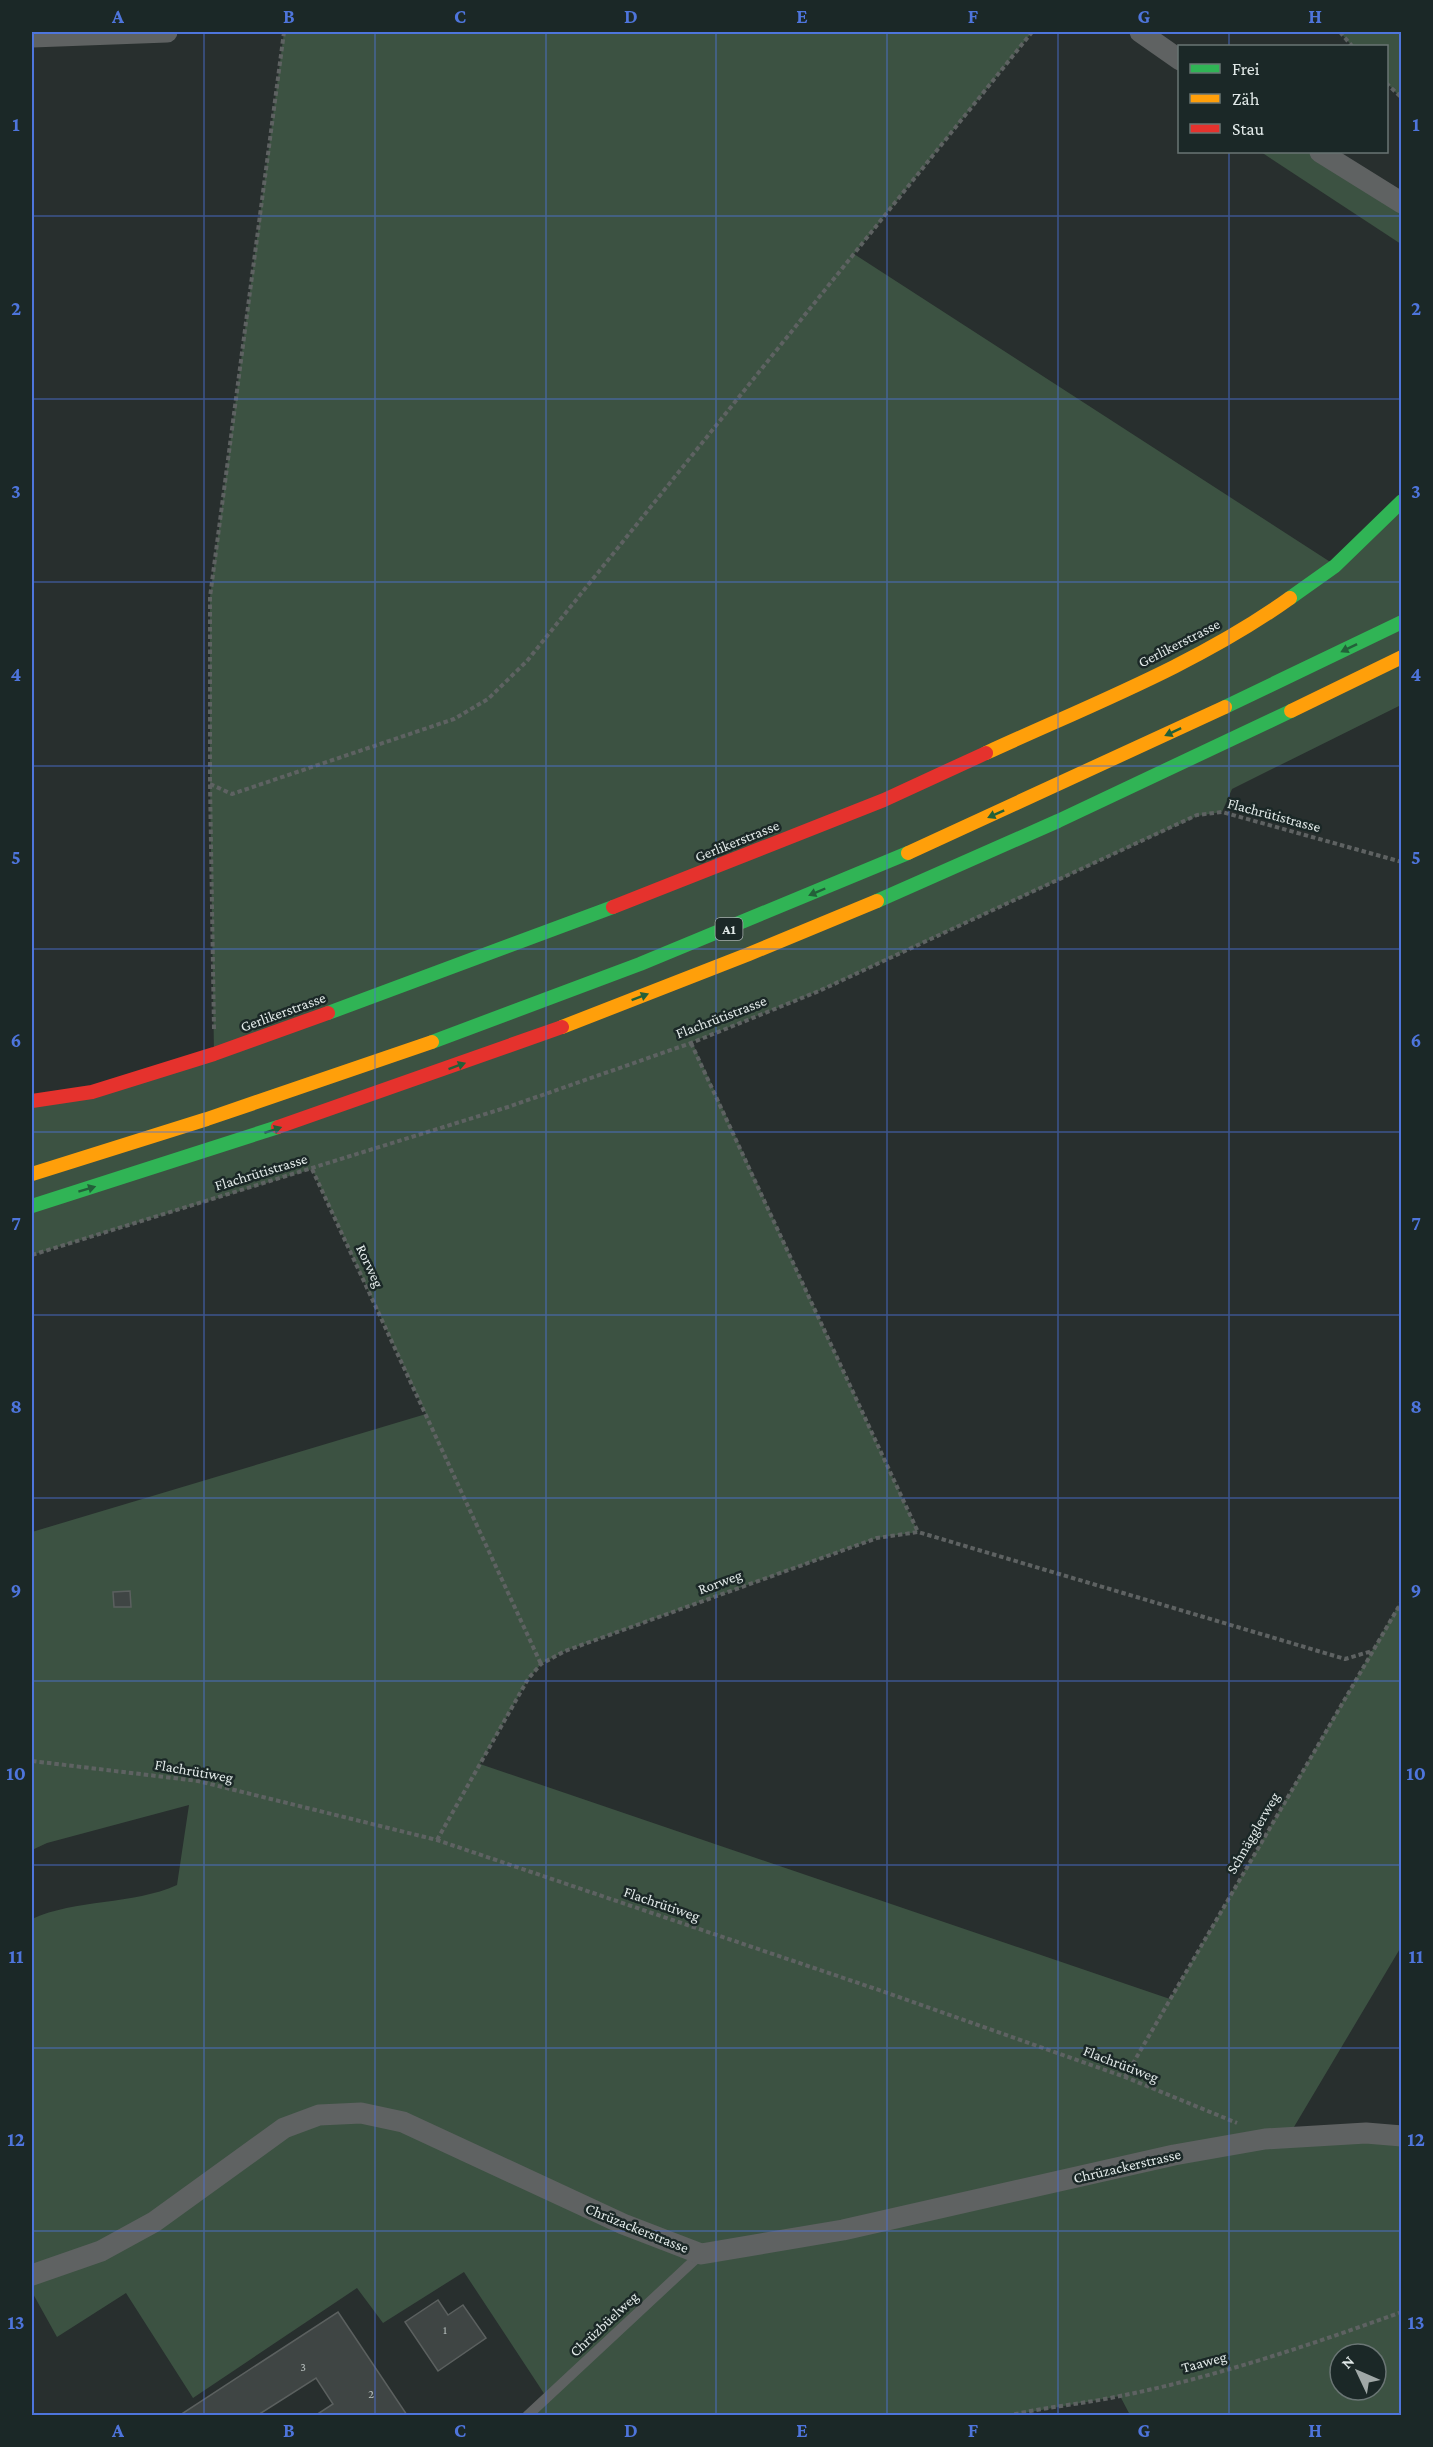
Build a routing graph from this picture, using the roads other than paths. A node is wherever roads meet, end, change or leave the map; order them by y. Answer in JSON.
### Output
{"nodes":[{"id":1,"x":167,"y":32,"type":"edge"},
{"id":2,"x":1140,"y":32,"type":"edge"},
{"id":3,"x":32,"y":37,"type":"edge"},
{"id":4,"x":1178,"y":59,"type":"edge"},
{"id":5,"x":1322,"y":153,"type":"edge"},
{"id":6,"x":1401,"y":203,"type":"edge"},
{"id":7,"x":1401,"y":501,"type":"edge"},
{"id":8,"x":1401,"y":622,"type":"edge"},
{"id":9,"x":1401,"y":657,"type":"edge"},
{"id":10,"x":32,"y":1101,"type":"edge"},
{"id":11,"x":32,"y":1174,"type":"edge"},
{"id":12,"x":32,"y":1206,"type":"edge"},
{"id":13,"x":1401,"y":2136,"type":"edge"},
{"id":14,"x":701,"y":2254,"type":"junction"},
{"id":15,"x":32,"y":2275,"type":"edge"},
{"id":16,"x":527,"y":2415,"type":"edge"}],
"edges":[{"from":1,"to":3,"type":"street"},
{"from":2,"to":4,"type":"street"},
{"from":5,"to":6,"type":"street"},
{"from":7,"to":10,"type":"main road","name":"Gerlikerstrasse"},
{"from":8,"to":11,"type":"main road","number":"A1","one_way":true},
{"from":12,"to":9,"type":"main road","number":"A1","one_way":true},
{"from":13,"to":14,"type":"street","name":"Chrüzackerstrasse"},
{"from":14,"to":15,"type":"street","name":"Chrüzackerstrasse"},
{"from":14,"to":16,"type":"lane","name":"Chrüzbüelweg"}]}
